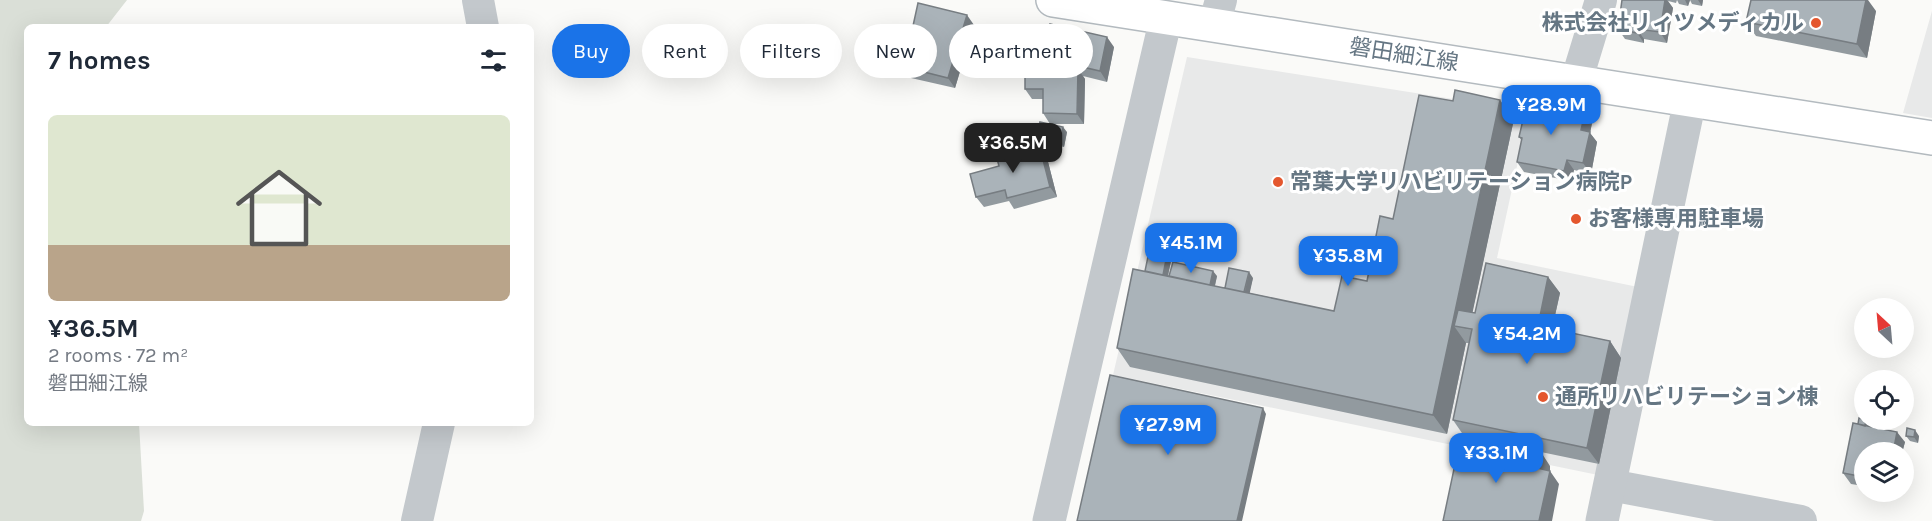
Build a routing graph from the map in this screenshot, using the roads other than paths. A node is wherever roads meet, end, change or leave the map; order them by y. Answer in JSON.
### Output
{"nodes":[{"id":1,"x":478,"y":0,"type":"edge"},
{"id":2,"x":1053,"y":0,"type":"edge"},
{"id":3,"x":1601,"y":0,"type":"edge"},
{"id":4,"x":1217,"y":13,"type":"edge"},
{"id":5,"x":1166,"y":18,"type":"junction"},
{"id":6,"x":482,"y":24,"type":"edge"},
{"id":7,"x":1576,"y":82,"type":"junction"},
{"id":8,"x":1690,"y":100,"type":"junction"},
{"id":9,"x":1932,"y":138,"type":"edge"},
{"id":10,"x":438,"y":426,"type":"edge"},
{"id":11,"x":1610,"y":485,"type":"junction"},
{"id":12,"x":417,"y":521,"type":"edge"},
{"id":13,"x":1049,"y":521,"type":"edge"},
{"id":14,"x":1602,"y":521,"type":"edge"},
{"id":15,"x":1801,"y":521,"type":"edge"}],
"edges":[{"from":1,"to":6,"type":"street"},
{"from":2,"to":5,"type":"main road","name":"磐田細江線"},
{"from":3,"to":7,"type":"street"},
{"from":4,"to":5,"type":"main road","name":"磐田細江線"},
{"from":4,"to":7,"type":"main road","name":"磐田細江線"},
{"from":5,"to":13,"type":"street"},
{"from":7,"to":8,"type":"main road","name":"磐田細江線"},
{"from":8,"to":9,"type":"main road","name":"磐田細江線"},
{"from":8,"to":11,"type":"street"},
{"from":10,"to":12,"type":"street"},
{"from":11,"to":14,"type":"street"},
{"from":11,"to":15,"type":"street"}]}
